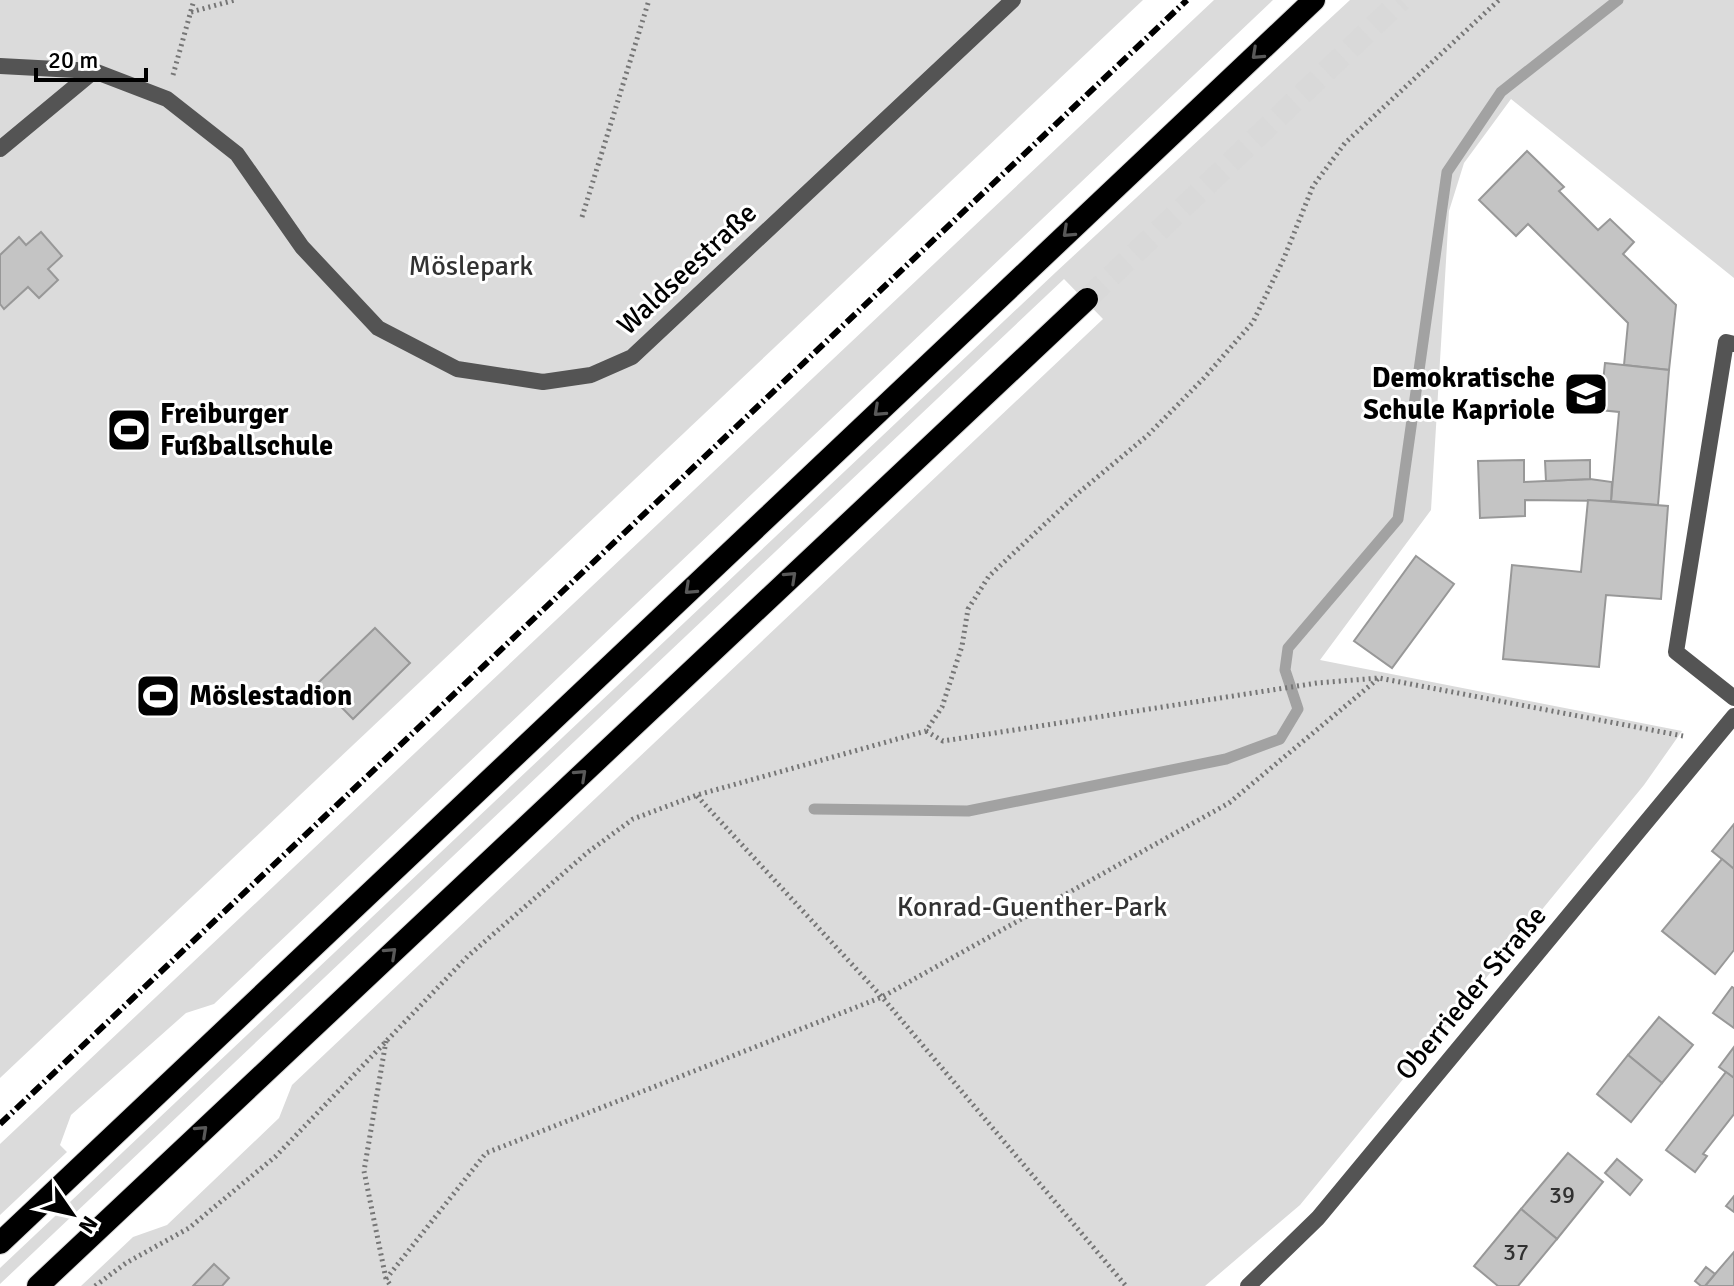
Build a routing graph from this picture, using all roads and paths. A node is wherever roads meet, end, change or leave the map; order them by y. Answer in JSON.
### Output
{"nodes":[{"id":1,"x":194,"y":0,"type":"edge"},
{"id":2,"x":235,"y":0,"type":"edge"},
{"id":3,"x":649,"y":0,"type":"edge"},
{"id":4,"x":1013,"y":0,"type":"edge"},
{"id":5,"x":1314,"y":0,"type":"edge"},
{"id":6,"x":1499,"y":0,"type":"edge"},
{"id":7,"x":191,"y":12,"type":"junction"},
{"id":8,"x":0,"y":66,"type":"edge"},
{"id":9,"x":94,"y":71,"type":"junction"},
{"id":10,"x":167,"y":99,"type":"junction"},
{"id":11,"x":0,"y":149,"type":"edge"},
{"id":12,"x":582,"y":217,"type":"dead end"},
{"id":13,"x":1087,"y":299,"type":"tunnel mouth"},
{"id":14,"x":1734,"y":344,"type":"edge"},
{"id":15,"x":1379,"y":678,"type":"junction"},
{"id":16,"x":1734,"y":698,"type":"edge"},
{"id":17,"x":1732,"y":724,"type":"edge"},
{"id":18,"x":926,"y":731,"type":"junction"},
{"id":19,"x":1708,"y":750,"type":"junction"},
{"id":20,"x":697,"y":795,"type":"junction"},
{"id":21,"x":882,"y":997,"type":"junction"},
{"id":22,"x":387,"y":1040,"type":"junction"},
{"id":23,"x":0,"y":1243,"type":"edge"},
{"id":24,"x":386,"y":1279,"type":"junction"},
{"id":25,"x":38,"y":1286,"type":"edge"},
{"id":26,"x":95,"y":1286,"type":"edge"},
{"id":27,"x":391,"y":1286,"type":"edge"},
{"id":28,"x":1126,"y":1286,"type":"edge"},
{"id":29,"x":1248,"y":1286,"type":"edge"}],
"edges":[{"from":1,"to":7,"type":"path"},
{"from":2,"to":7,"type":"path"},
{"from":3,"to":12,"type":"path"},
{"from":4,"to":10,"type":"street","name":"Waldseestraße"},
{"from":5,"to":23,"type":"highway","one_way":true},
{"from":6,"to":18,"type":"path"},
{"from":7,"to":10,"type":"path"},
{"from":8,"to":9,"type":"street","name":"Waldseestraße"},
{"from":9,"to":10,"type":"street","name":"Waldseestraße"},
{"from":9,"to":11,"type":"street"},
{"from":25,"to":13,"type":"highway","one_way":true},
{"from":14,"to":16,"type":"street"},
{"from":15,"to":18,"type":"path"},
{"from":15,"to":19,"type":"path"},
{"from":15,"to":21,"type":"path"},
{"from":17,"to":19,"type":"street","name":"Oberrieder Straße"},
{"from":18,"to":20,"type":"path"},
{"from":19,"to":29,"type":"street","name":"Oberrieder Straße"},
{"from":20,"to":21,"type":"path"},
{"from":20,"to":22,"type":"path"},
{"from":21,"to":24,"type":"path"},
{"from":21,"to":28,"type":"path"},
{"from":22,"to":24,"type":"path"},
{"from":22,"to":26,"type":"path"},
{"from":24,"to":27,"type":"path"}]}
